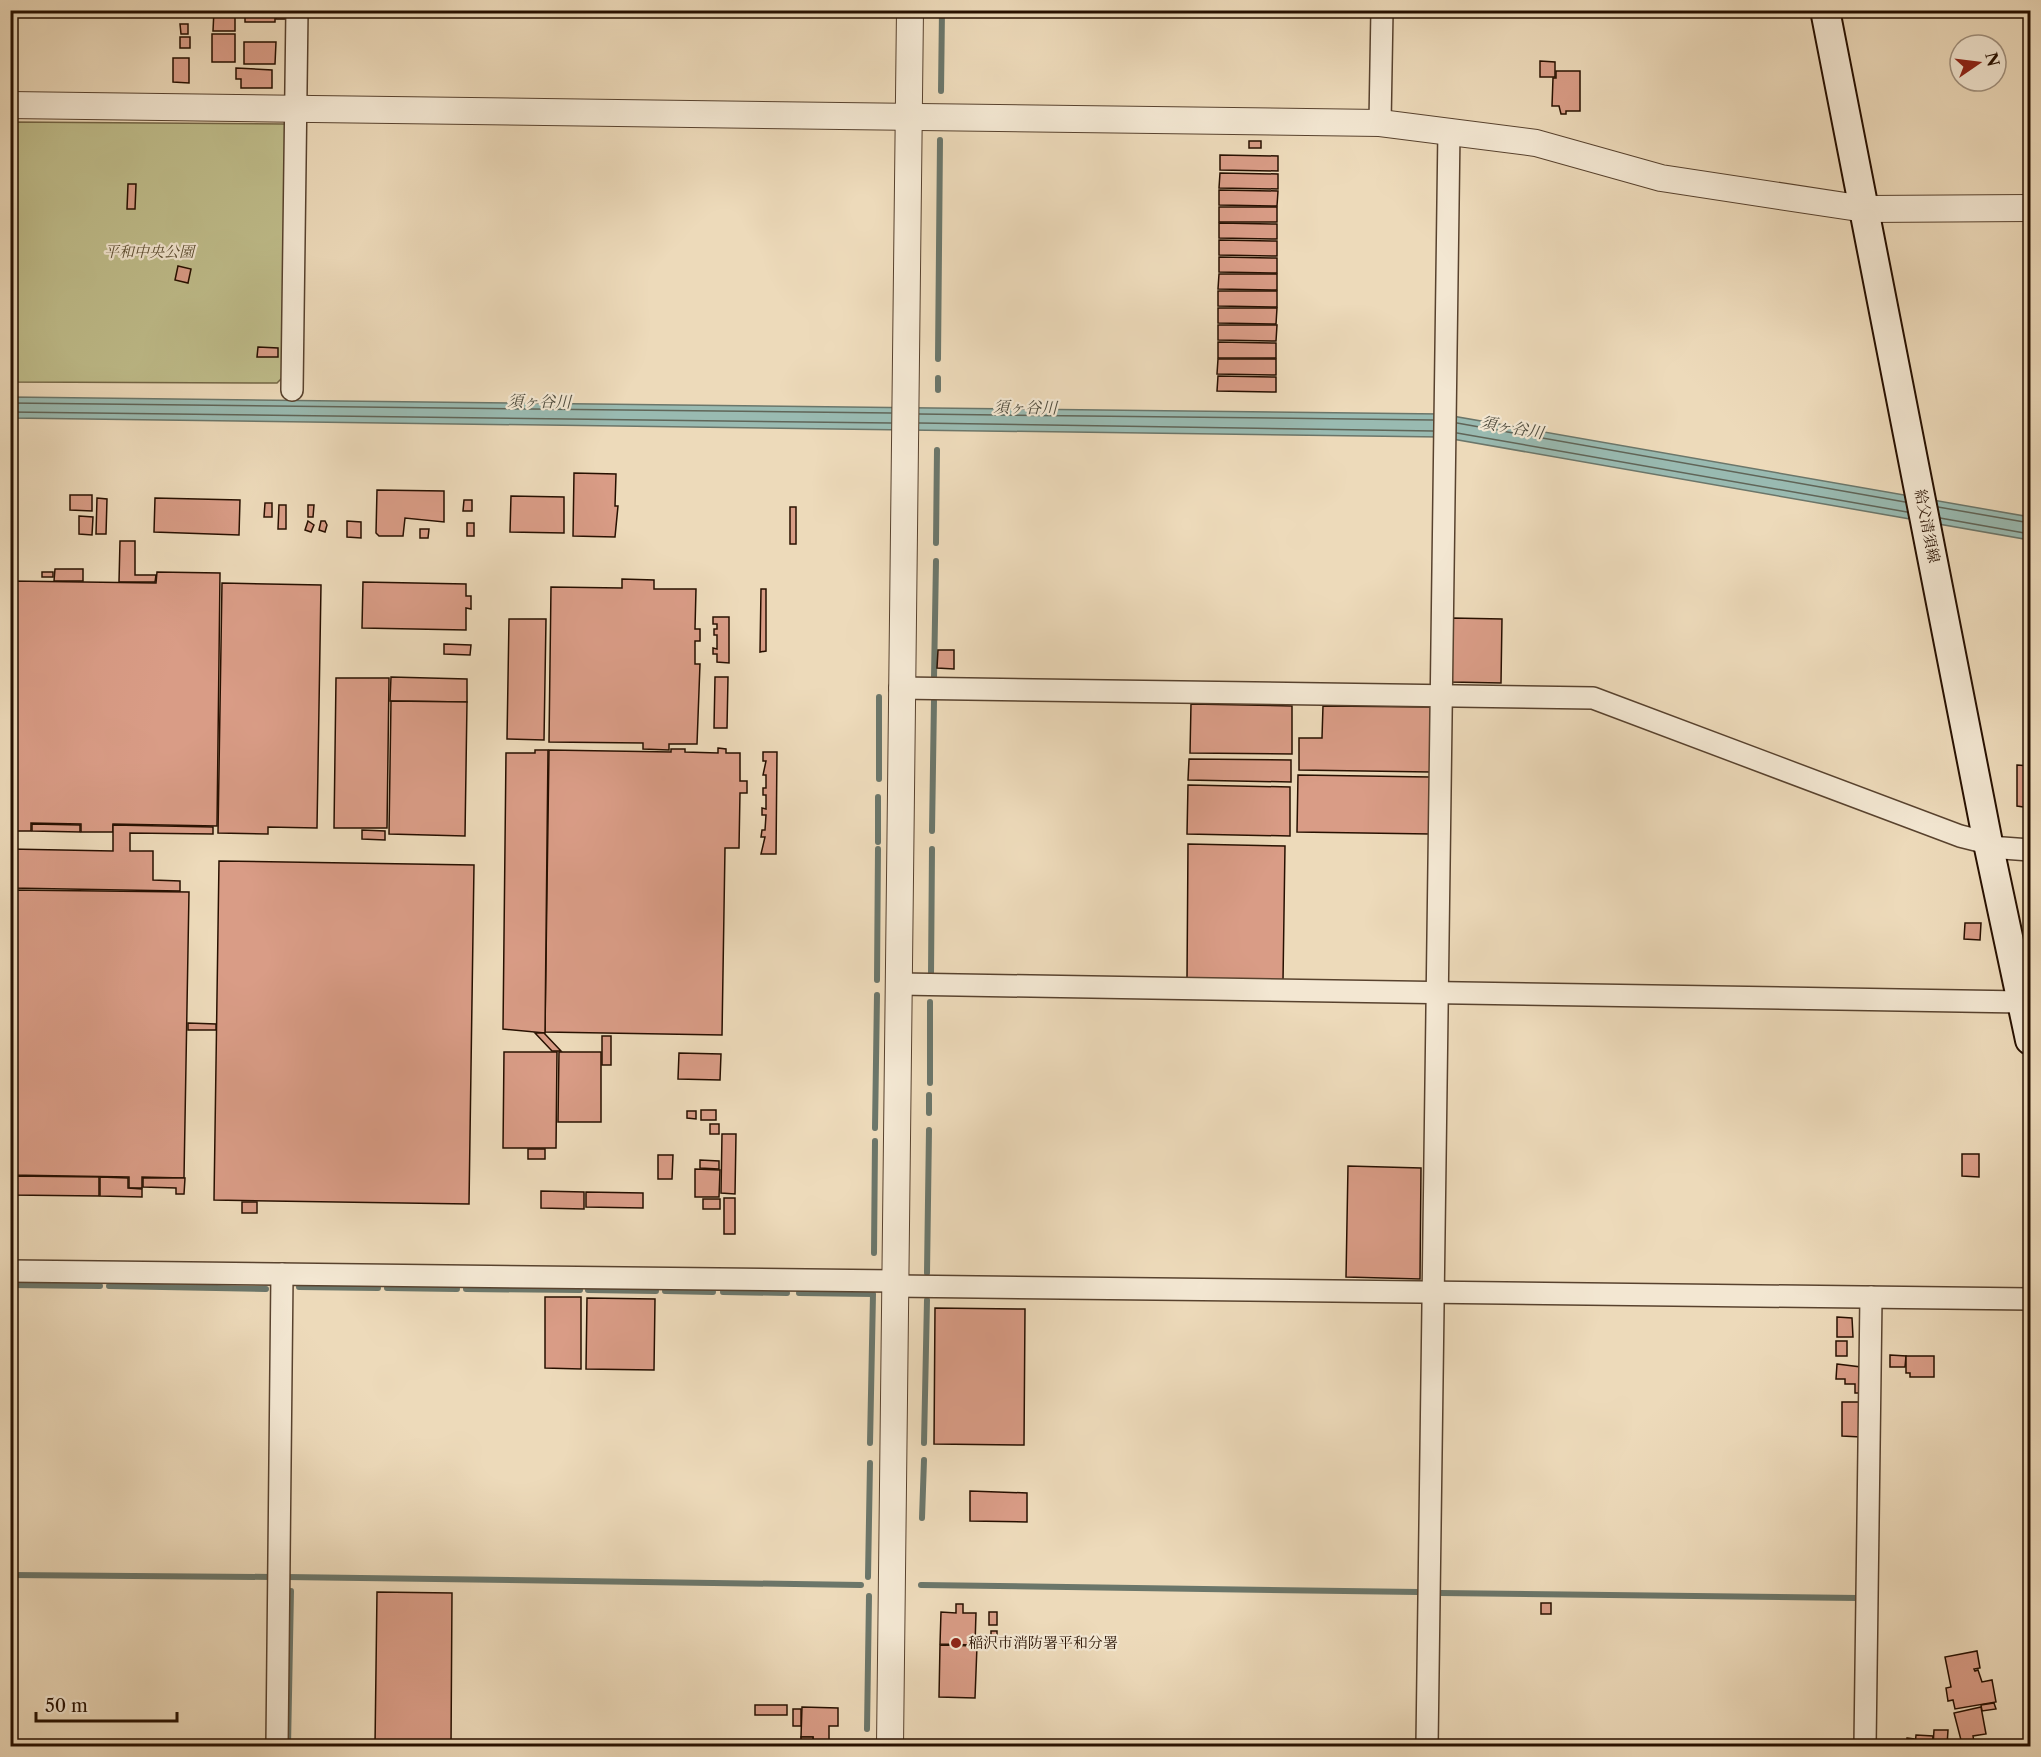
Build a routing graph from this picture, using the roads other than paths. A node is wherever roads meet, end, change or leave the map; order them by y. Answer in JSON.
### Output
{"nodes":[{"id":1,"x":297,"y":10,"type":"edge"},
{"id":2,"x":910,"y":10,"type":"edge"},
{"id":3,"x":1382,"y":10,"type":"edge"},
{"id":4,"x":1825,"y":10,"type":"edge"},
{"id":5,"x":10,"y":105,"type":"edge"},
{"id":6,"x":296,"y":108,"type":"junction"},
{"id":7,"x":909,"y":116,"type":"junction"},
{"id":8,"x":1380,"y":123,"type":"junction"},
{"id":9,"x":1449,"y":130,"type":"junction"},
{"id":10,"x":2031,"y":208,"type":"edge"},
{"id":11,"x":1865,"y":209,"type":"junction"},
{"id":12,"x":292,"y":390,"type":"dead end"},
{"id":13,"x":900,"y":688,"type":"junction"},
{"id":14,"x":1441,"y":696,"type":"junction"},
{"id":15,"x":1989,"y":845,"type":"junction"},
{"id":16,"x":2031,"y":850,"type":"edge"},
{"id":17,"x":900,"y":984,"type":"junction"},
{"id":18,"x":1437,"y":993,"type":"junction"},
{"id":19,"x":2022,"y":1002,"type":"junction"},
{"id":20,"x":2031,"y":1040,"type":"edge"},
{"id":21,"x":10,"y":1271,"type":"edge"},
{"id":22,"x":282,"y":1274,"type":"junction"},
{"id":23,"x":895,"y":1284,"type":"junction"},
{"id":24,"x":1433,"y":1292,"type":"junction"},
{"id":25,"x":1871,"y":1297,"type":"junction"},
{"id":26,"x":2031,"y":1299,"type":"edge"},
{"id":27,"x":277,"y":1746,"type":"edge"},
{"id":28,"x":890,"y":1746,"type":"edge"},
{"id":29,"x":1427,"y":1746,"type":"edge"},
{"id":30,"x":1865,"y":1746,"type":"edge"}],
"edges":[{"from":1,"to":6,"type":"street"},
{"from":2,"to":7,"type":"street"},
{"from":3,"to":8,"type":"street"},
{"from":4,"to":11,"type":"main road","name":"給父清須線"},
{"from":5,"to":6,"type":"street"},
{"from":6,"to":7,"type":"street"},
{"from":6,"to":12,"type":"street"},
{"from":7,"to":8,"type":"street"},
{"from":7,"to":13,"type":"street"},
{"from":8,"to":9,"type":"street"},
{"from":9,"to":11,"type":"street"},
{"from":9,"to":14,"type":"street"},
{"from":10,"to":11,"type":"street"},
{"from":11,"to":15,"type":"main road","name":"給父清須線"},
{"from":13,"to":14,"type":"street"},
{"from":13,"to":17,"type":"street"},
{"from":14,"to":15,"type":"street"},
{"from":14,"to":18,"type":"street"},
{"from":15,"to":16,"type":"street"},
{"from":15,"to":19,"type":"main road","name":"給父清須線"},
{"from":17,"to":18,"type":"street"},
{"from":17,"to":23,"type":"street"},
{"from":18,"to":19,"type":"street"},
{"from":18,"to":24,"type":"street"},
{"from":19,"to":20,"type":"main road","name":"給父清須線"},
{"from":21,"to":22,"type":"street"},
{"from":22,"to":23,"type":"street"},
{"from":22,"to":27,"type":"street"},
{"from":23,"to":24,"type":"street"},
{"from":23,"to":28,"type":"street"},
{"from":24,"to":25,"type":"street"},
{"from":24,"to":29,"type":"street"},
{"from":25,"to":26,"type":"street"},
{"from":25,"to":30,"type":"street"}]}
